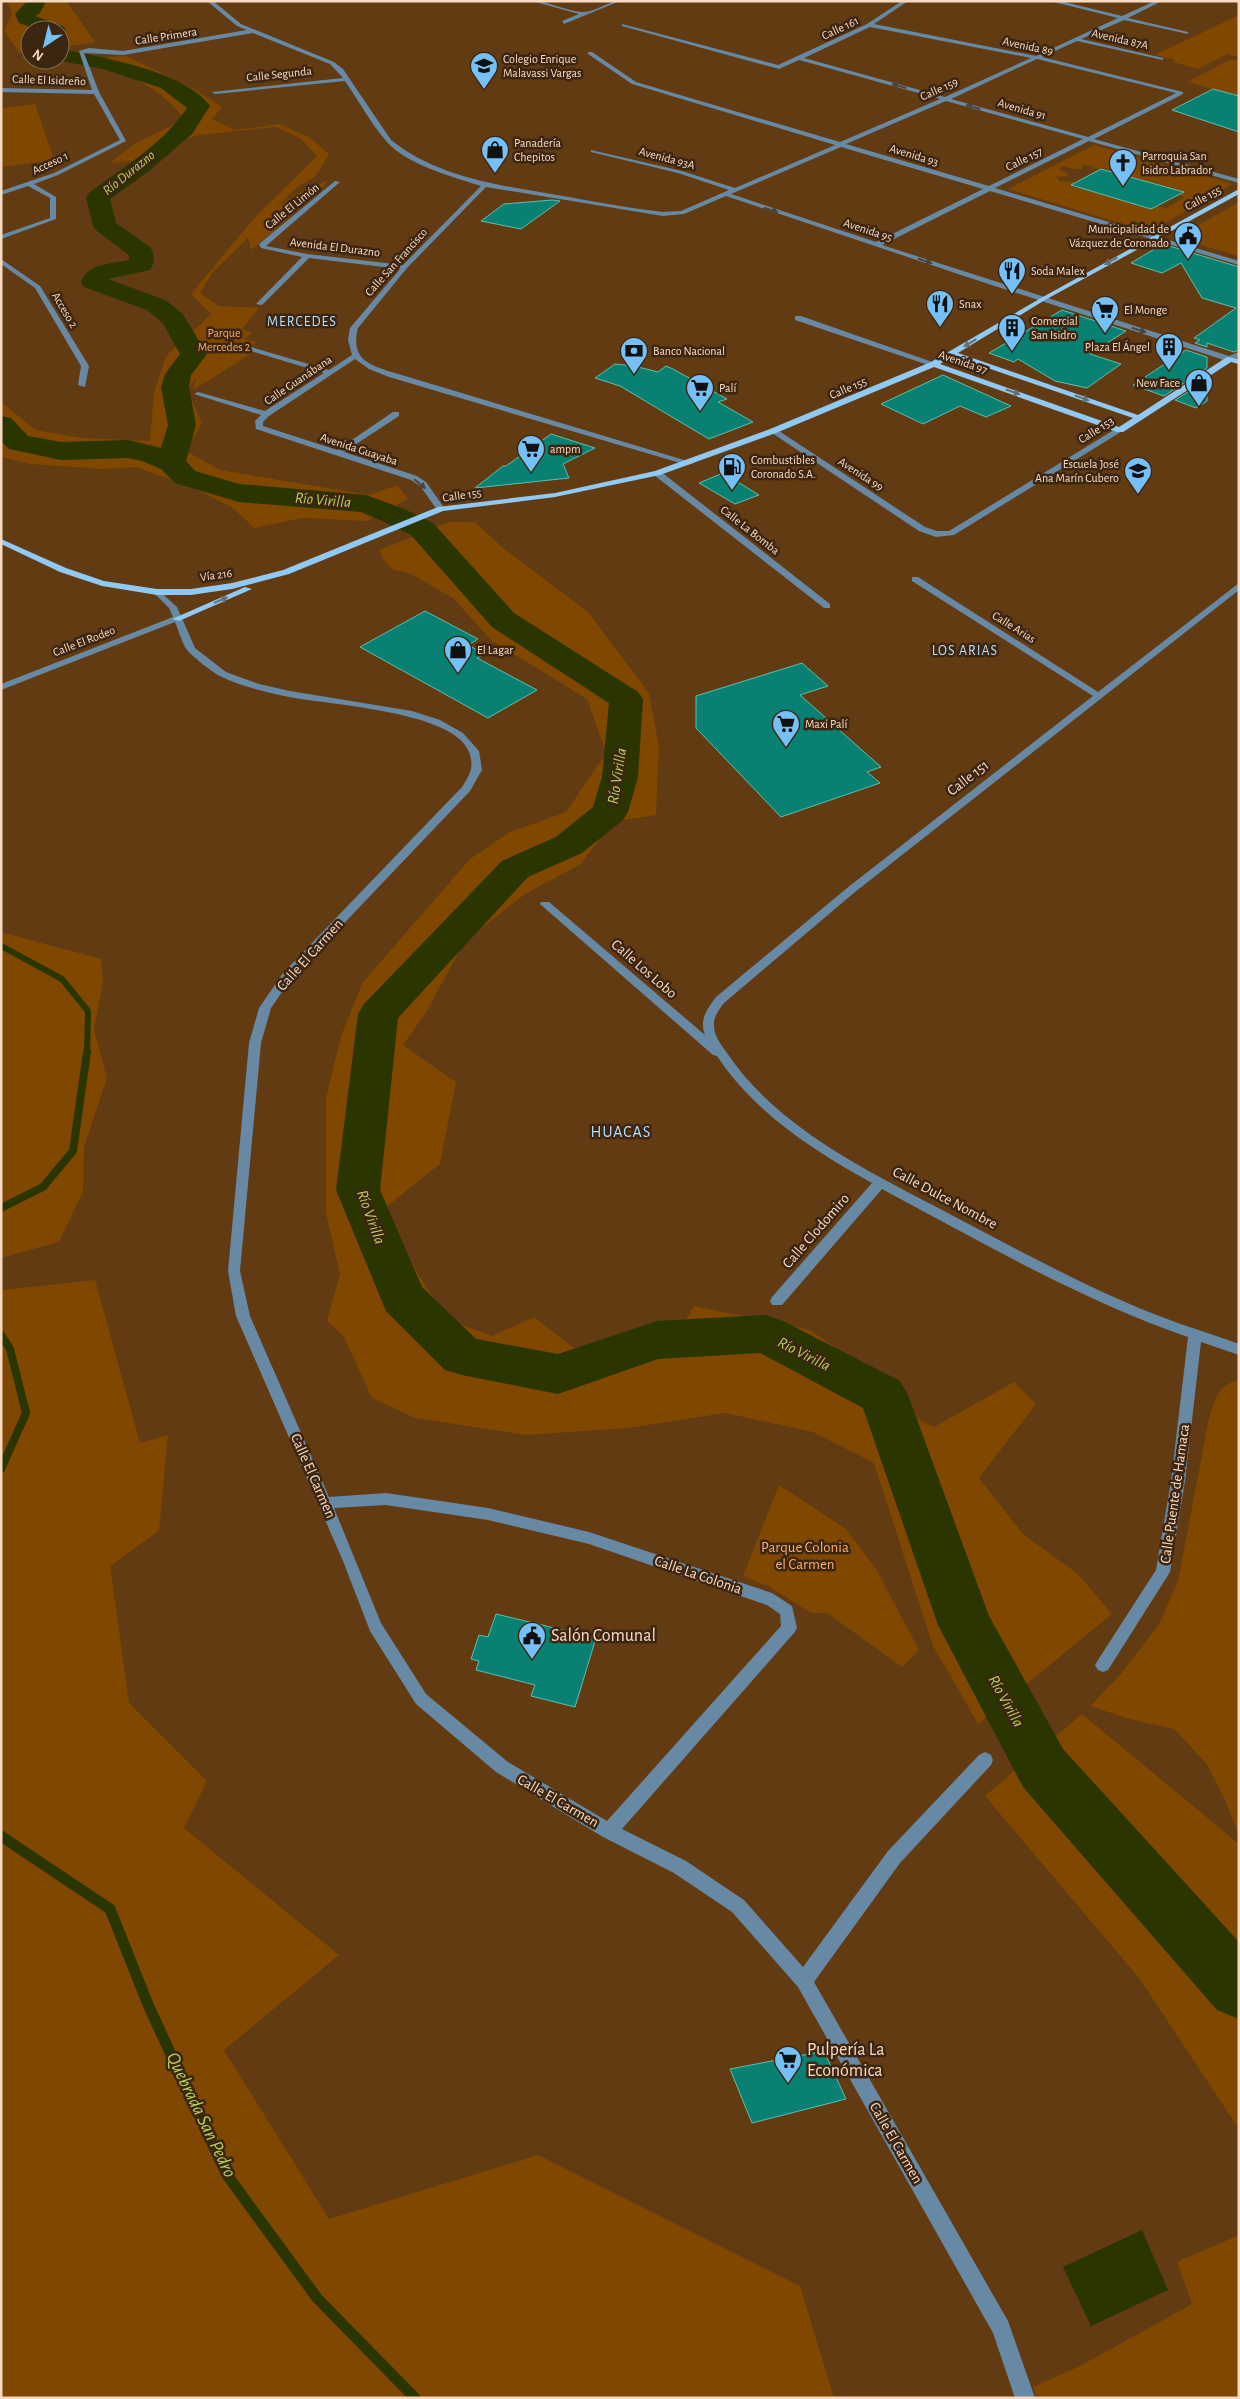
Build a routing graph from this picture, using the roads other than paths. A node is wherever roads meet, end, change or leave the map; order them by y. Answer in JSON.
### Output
{"nodes":[{"id":1,"x":209,"y":1,"type":"edge"},
{"id":2,"x":534,"y":1,"type":"edge"},
{"id":3,"x":618,"y":1,"type":"edge"},
{"id":4,"x":906,"y":1,"type":"edge"},
{"id":5,"x":1052,"y":1,"type":"edge"},
{"id":6,"x":1160,"y":1,"type":"edge"},
{"id":7,"x":584,"y":14,"type":"junction"},
{"id":8,"x":1122,"y":18,"type":"junction"},
{"id":9,"x":564,"y":22,"type":"dead end"},
{"id":10,"x":624,"y":25,"type":"dead end"},
{"id":11,"x":869,"y":25,"type":"junction"},
{"id":12,"x":256,"y":31,"type":"junction"},
{"id":13,"x":1186,"y":33,"type":"dead end"},
{"id":14,"x":1074,"y":39,"type":"junction"},
{"id":15,"x":590,"y":53,"type":"dead end"},
{"id":16,"x":1035,"y":57,"type":"junction"},
{"id":17,"x":799,"y":58,"type":"junction"},
{"id":18,"x":1161,"y":59,"type":"dead end"},
{"id":19,"x":346,"y":79,"type":"junction"},
{"id":20,"x":1,"y":90,"type":"edge"},
{"id":21,"x":96,"y":92,"type":"junction"},
{"id":22,"x":215,"y":92,"type":"dead end"},
{"id":23,"x":1181,"y":93,"type":"joint"},
{"id":24,"x":946,"y":99,"type":"junction"},
{"id":25,"x":1091,"y":139,"type":"junction"},
{"id":26,"x":839,"y":145,"type":"junction"},
{"id":27,"x":593,"y":151,"type":"dead end"},
{"id":28,"x":1239,"y":181,"type":"edge"},
{"id":29,"x":338,"y":182,"type":"dead end"},
{"id":30,"x":29,"y":184,"type":"junction"},
{"id":31,"x":485,"y":185,"type":"junction"},
{"id":32,"x":988,"y":189,"type":"junction"},
{"id":33,"x":735,"y":190,"type":"junction"},
{"id":34,"x":1239,"y":191,"type":"edge"},
{"id":35,"x":1,"y":193,"type":"edge"},
{"id":36,"x":725,"y":194,"type":"junction"},
{"id":37,"x":1,"y":237,"type":"edge"},
{"id":38,"x":1153,"y":238,"type":"junction"},
{"id":39,"x":876,"y":245,"type":"junction"},
{"id":40,"x":263,"y":247,"type":"joint"},
{"id":41,"x":307,"y":256,"type":"junction"},
{"id":42,"x":1,"y":261,"type":"edge"},
{"id":43,"x":1239,"y":263,"type":"edge"},
{"id":44,"x":404,"y":268,"type":"junction"},
{"id":45,"x":1043,"y":300,"type":"junction"},
{"id":46,"x":260,"y":304,"type":"dead end"},
{"id":47,"x":798,"y":318,"type":"dead end"},
{"id":48,"x":254,"y":349,"type":"dead end"},
{"id":49,"x":954,"y":354,"type":"junction"},
{"id":50,"x":1239,"y":354,"type":"edge"},
{"id":51,"x":355,"y":356,"type":"junction"},
{"id":52,"x":1230,"y":359,"type":"junction"},
{"id":53,"x":1239,"y":362,"type":"edge"},
{"id":54,"x":934,"y":364,"type":"junction"},
{"id":55,"x":328,"y":372,"type":"junction"},
{"id":56,"x":82,"y":385,"type":"dead end"},
{"id":57,"x":198,"y":394,"type":"dead end"},
{"id":58,"x":266,"y":414,"type":"junction"},
{"id":59,"x":396,"y":414,"type":"dead end"},
{"id":60,"x":1139,"y":418,"type":"junction"},
{"id":61,"x":259,"y":426,"type":"joint"},
{"id":62,"x":1120,"y":430,"type":"junction"},
{"id":63,"x":773,"y":431,"type":"junction"},
{"id":64,"x":338,"y":453,"type":"junction"},
{"id":65,"x":690,"y":463,"type":"junction"},
{"id":66,"x":657,"y":473,"type":"junction"},
{"id":67,"x":441,"y":509,"type":"junction"},
{"id":68,"x":430,"y":512,"type":"joint"},
{"id":69,"x":936,"y":534,"type":"joint"},
{"id":70,"x":1,"y":541,"type":"edge"},
{"id":71,"x":286,"y":572,"type":"junction"},
{"id":72,"x":915,"y":579,"type":"dead end"},
{"id":73,"x":1239,"y":586,"type":"edge"},
{"id":74,"x":157,"y":592,"type":"junction"},
{"id":75,"x":827,"y":606,"type":"dead end"},
{"id":76,"x":176,"y":619,"type":"junction"},
{"id":77,"x":1,"y":687,"type":"edge"},
{"id":78,"x":1099,"y":696,"type":"junction"},
{"id":79,"x":545,"y":904,"type":"dead end"},
{"id":80,"x":720,"y":1000,"type":"joint"},
{"id":81,"x":723,"y":1057,"type":"junction"},
{"id":82,"x":880,"y":1182,"type":"junction"},
{"id":83,"x":777,"y":1301,"type":"dead end"},
{"id":84,"x":1196,"y":1336,"type":"junction"},
{"id":85,"x":1239,"y":1350,"type":"edge"},
{"id":86,"x":324,"y":1503,"type":"junction"},
{"id":87,"x":1103,"y":1665,"type":"dead end"},
{"id":88,"x":985,"y":1760,"type":"dead end"},
{"id":89,"x":609,"y":1831,"type":"junction"},
{"id":90,"x":804,"y":1981,"type":"junction"},
{"id":91,"x":1025,"y":2398,"type":"edge"}],
"edges":[{"from":1,"to":12,"type":"street"},
{"from":2,"to":7,"type":"street"},
{"from":3,"to":7,"type":"street"},
{"from":4,"to":11,"type":"street","name":"Calle 161"},
{"from":5,"to":8,"type":"street"},
{"from":6,"to":8,"type":"street","name":"Calle 159"},
{"from":7,"to":9,"type":"street"},
{"from":8,"to":13,"type":"street"},
{"from":8,"to":14,"type":"street","name":"Calle 159"},
{"from":10,"to":17,"type":"street","name":"Calle 161"},
{"from":11,"to":16,"type":"street","name":"Avenida 89"},
{"from":11,"to":17,"type":"street","name":"Calle 161"},
{"from":12,"to":19,"type":"street"},
{"from":12,"to":21,"type":"street","name":"Calle Primera"},
{"from":14,"to":16,"type":"street","name":"Calle 159"},
{"from":14,"to":18,"type":"street","name":"Avenida 87A"},
{"from":15,"to":26,"type":"street","name":"Avenida 93"},
{"from":16,"to":23,"type":"street","name":"Avenida 89"},
{"from":16,"to":24,"type":"street","name":"Calle 159"},
{"from":24,"to":17,"type":"street","name":"Avenida 91","one_way":true},
{"from":19,"to":22,"type":"street","name":"Calle Segunda"},
{"from":19,"to":31,"type":"street"},
{"from":20,"to":21,"type":"street","name":"Calle El Isidreño"},
{"from":21,"to":30,"type":"street","name":"Acceso 1"},
{"from":23,"to":25,"type":"street","name":"Calle 157"},
{"from":25,"to":24,"type":"street","name":"Avenida 91","one_way":true},
{"from":24,"to":26,"type":"street","name":"Calle 159"},
{"from":25,"to":28,"type":"street","name":"Avenida 91"},
{"from":25,"to":32,"type":"street","name":"Calle 157"},
{"from":26,"to":32,"type":"street","name":"Avenida 93"},
{"from":26,"to":33,"type":"street","name":"Calle 159"},
{"from":27,"to":33,"type":"street","name":"Avenida 93A"},
{"from":29,"to":40,"type":"street","name":"Calle El Limón"},
{"from":30,"to":35,"type":"street"},
{"from":30,"to":37,"type":"street","name":"Acceso 1"},
{"from":31,"to":36,"type":"street"},
{"from":31,"to":44,"type":"street","name":"Calle San Francisco"},
{"from":32,"to":38,"type":"street","name":"Avenida 93"},
{"from":32,"to":39,"type":"street","name":"Calle 157"},
{"from":33,"to":36,"type":"street","name":"Calle 159"},
{"from":34,"to":38,"type":"main road","name":"Calle 155"},
{"from":36,"to":39,"type":"street","name":"Avenida 95","one_way":true},
{"from":38,"to":43,"type":"street","name":"Avenida 93"},
{"from":38,"to":45,"type":"main road","name":"Calle 155","one_way":true},
{"from":39,"to":45,"type":"street","name":"Avenida 95","one_way":true},
{"from":40,"to":41,"type":"street","name":"Avenida El Durazno"},
{"from":41,"to":44,"type":"street","name":"Avenida El Durazno"},
{"from":41,"to":46,"type":"street"},
{"from":42,"to":56,"type":"street","name":"Acceso 2"},
{"from":44,"to":51,"type":"street","name":"Calle San Francisco"},
{"from":45,"to":49,"type":"main road","name":"Calle 155","one_way":true},
{"from":45,"to":52,"type":"street","name":"Avenida 95","one_way":true},
{"from":47,"to":54,"type":"street","name":"Avenida 97"},
{"from":48,"to":55,"type":"street"},
{"from":49,"to":54,"type":"main road","name":"Calle 155"},
{"from":49,"to":60,"type":"main road","name":"Avenida 97","one_way":true},
{"from":50,"to":52,"type":"street","name":"Calle 153"},
{"from":51,"to":55,"type":"street","name":"Calle Guanábana"},
{"from":51,"to":65,"type":"street"},
{"from":52,"to":53,"type":"main road","name":"Avenida 95"},
{"from":52,"to":60,"type":"main road","name":"Calle 153"},
{"from":54,"to":62,"type":"main road","name":"Avenida 97","one_way":true},
{"from":54,"to":63,"type":"main road","name":"Calle 155"},
{"from":55,"to":58,"type":"street","name":"Calle Guanábana"},
{"from":57,"to":58,"type":"street"},
{"from":58,"to":61,"type":"street","name":"Calle Guanábana"},
{"from":59,"to":64,"type":"street"},
{"from":60,"to":62,"type":"main road","name":"Calle 153"},
{"from":61,"to":64,"type":"street","name":"Avenida Guayaba"},
{"from":62,"to":69,"type":"street","name":"Calle 153"},
{"from":63,"to":65,"type":"main road","name":"Calle 155"},
{"from":63,"to":69,"type":"street","name":"Avenida 99"},
{"from":64,"to":67,"type":"street","name":"Avenida Guayaba","one_way":true},
{"from":65,"to":66,"type":"main road","name":"Calle 155"},
{"from":66,"to":67,"type":"main road","name":"Calle 155"},
{"from":66,"to":75,"type":"street","name":"Calle La Bomba"},
{"from":67,"to":68,"type":"main road","name":"Calle 155"},
{"from":68,"to":71,"type":"main road","name":"Vía 216"},
{"from":70,"to":74,"type":"main road","name":"Vía 216"},
{"from":71,"to":74,"type":"main road","name":"Vía 216"},
{"from":76,"to":71,"type":"main road","one_way":true},
{"from":72,"to":78,"type":"street","name":"Calle Arias"},
{"from":73,"to":78,"type":"street","name":"Calle 151"},
{"from":74,"to":76,"type":"street","name":"Calle El Carmen"},
{"from":76,"to":77,"type":"street","name":"Calle El Rodeo"},
{"from":76,"to":86,"type":"street","name":"Calle El Carmen"},
{"from":78,"to":80,"type":"street","name":"Calle 151"},
{"from":79,"to":81,"type":"street","name":"Calle Los Lobo"},
{"from":80,"to":81,"type":"street","name":"Calle Dulce Nombre"},
{"from":81,"to":82,"type":"street","name":"Calle Dulce Nombre"},
{"from":82,"to":83,"type":"street","name":"Calle Clodomiro"},
{"from":82,"to":84,"type":"street","name":"Calle Dulce Nombre"},
{"from":84,"to":85,"type":"street","name":"Calle Dulce Nombre"},
{"from":84,"to":87,"type":"street","name":"Calle Puente de Hamaca"},
{"from":86,"to":89,"type":"street","name":"Calle El Carmen"},
{"from":86,"to":89,"type":"street","name":"Calle La Colonia"},
{"from":88,"to":90,"type":"street"},
{"from":89,"to":90,"type":"street","name":"Calle El Carmen"},
{"from":90,"to":91,"type":"street","name":"Calle El Carmen"}]}
